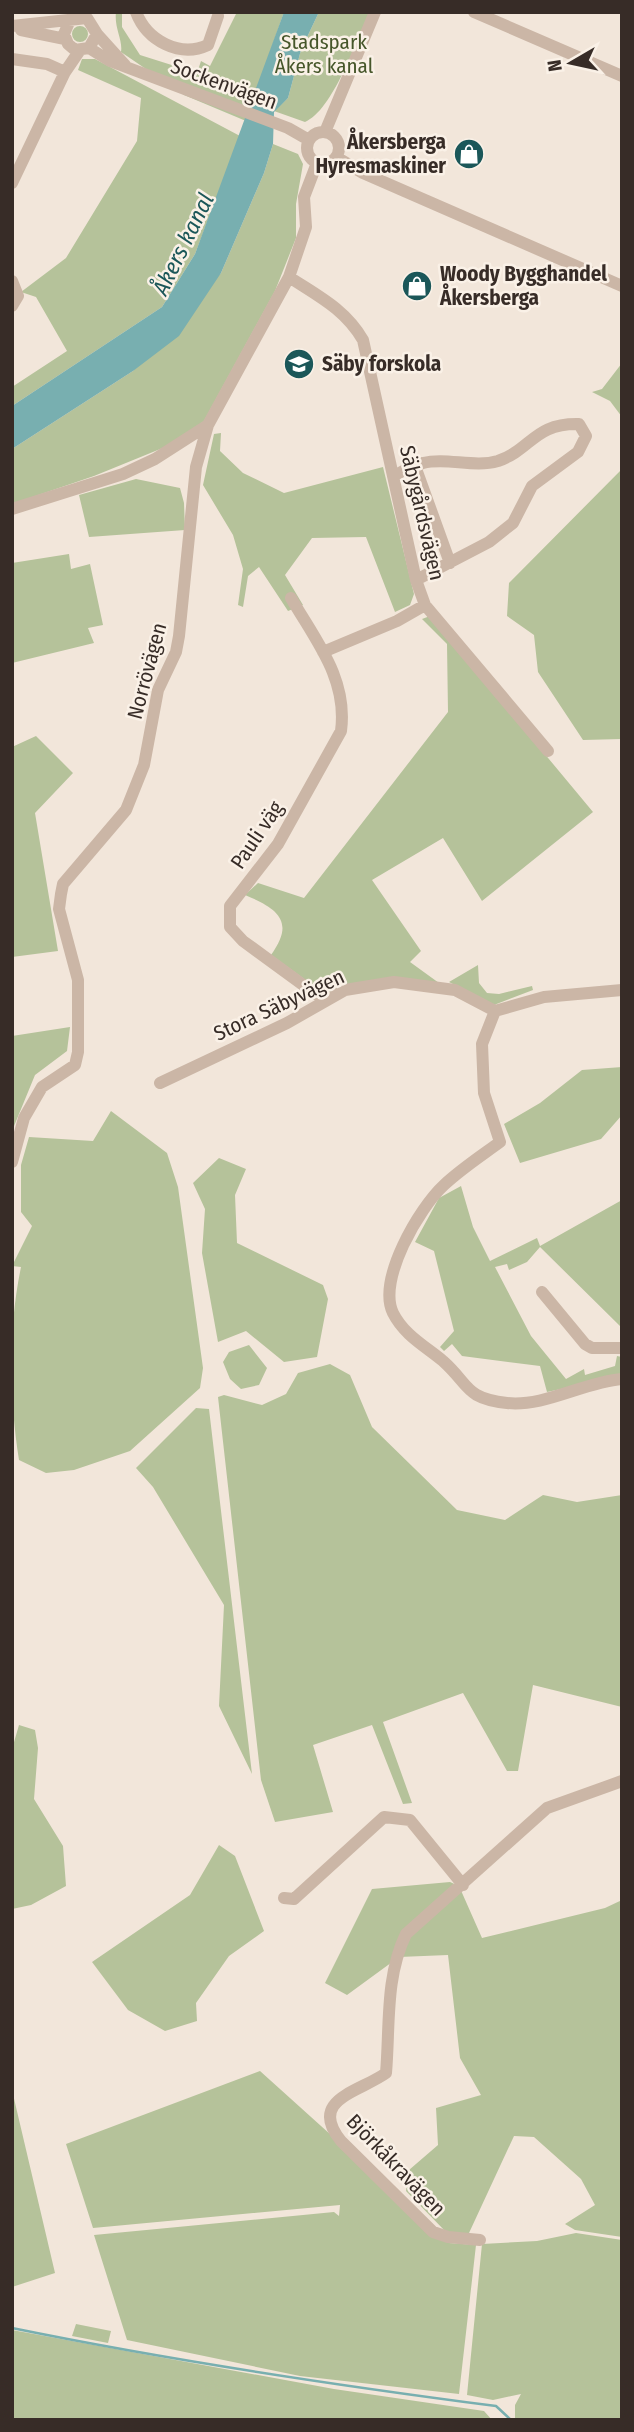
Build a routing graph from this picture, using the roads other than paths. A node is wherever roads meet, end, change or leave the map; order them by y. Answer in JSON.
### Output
{"nodes":[{"id":1,"x":100,"y":12,"type":"edge"},
{"id":2,"x":136,"y":12,"type":"edge"},
{"id":3,"x":375,"y":12,"type":"edge"},
{"id":4,"x":478,"y":13,"type":"edge"},
{"id":5,"x":79,"y":16,"type":"edge"},
{"id":6,"x":218,"y":16,"type":"dead end"},
{"id":7,"x":12,"y":27,"type":"edge"},
{"id":8,"x":96,"y":31,"type":"junction"},
{"id":9,"x":76,"y":46,"type":"junction"},
{"id":10,"x":12,"y":59,"type":"edge"},
{"id":11,"x":125,"y":65,"type":"junction"},
{"id":12,"x":65,"y":72,"type":"junction"},
{"id":13,"x":622,"y":76,"type":"edge"},
{"id":14,"x":326,"y":132,"type":"junction"},
{"id":15,"x":309,"y":140,"type":"junction"},
{"id":16,"x":336,"y":157,"type":"junction"},
{"id":17,"x":317,"y":163,"type":"junction"},
{"id":18,"x":12,"y":183,"type":"edge"},
{"id":19,"x":289,"y":277,"type":"junction"},
{"id":20,"x":12,"y":281,"type":"edge"},
{"id":21,"x":622,"y":286,"type":"edge"},
{"id":22,"x":12,"y":306,"type":"edge"},
{"id":23,"x":208,"y":425,"type":"junction"},
{"id":24,"x":415,"y":466,"type":"junction"},
{"id":25,"x":393,"y":476,"type":"junction"},
{"id":26,"x":12,"y":509,"type":"edge"},
{"id":27,"x":450,"y":563,"type":"junction"},
{"id":28,"x":416,"y":580,"type":"junction"},
{"id":29,"x":291,"y":598,"type":"dead end"},
{"id":30,"x":425,"y":605,"type":"junction"},
{"id":31,"x":323,"y":652,"type":"junction"},
{"id":32,"x":548,"y":751,"type":"dead end"},
{"id":33,"x":622,"y":990,"type":"edge"},
{"id":34,"x":325,"y":1001,"type":"junction"},
{"id":35,"x":495,"y":1012,"type":"junction"},
{"id":36,"x":160,"y":1083,"type":"dead end"},
{"id":37,"x":12,"y":1162,"type":"edge"},
{"id":38,"x":542,"y":1292,"type":"dead end"},
{"id":39,"x":622,"y":1348,"type":"edge"},
{"id":40,"x":622,"y":1378,"type":"edge"},
{"id":41,"x":622,"y":1781,"type":"edge"},
{"id":42,"x":463,"y":1885,"type":"junction"},
{"id":43,"x":284,"y":1898,"type":"dead end"},
{"id":44,"x":480,"y":2240,"type":"dead end"}],
"edges":[{"from":1,"to":8,"type":"street"},
{"from":2,"to":6,"type":"street"},
{"from":3,"to":14,"type":"street"},
{"from":4,"to":13,"type":"street"},
{"from":5,"to":7,"type":"street","name":"Sockenvägen"},
{"from":5,"to":8,"type":"street","name":"Sockenvägen"},
{"from":5,"to":9,"type":"street"},
{"from":7,"to":9,"type":"street","name":"Sockenvägen"},
{"from":8,"to":9,"type":"street"},
{"from":8,"to":11,"type":"street","name":"Sockenvägen"},
{"from":9,"to":11,"type":"street","name":"Sockenvägen"},
{"from":9,"to":12,"type":"street"},
{"from":10,"to":12,"type":"street"},
{"from":11,"to":15,"type":"street","name":"Sockenvägen"},
{"from":12,"to":18,"type":"street"},
{"from":14,"to":15,"type":"street"},
{"from":14,"to":16,"type":"street"},
{"from":15,"to":17,"type":"street"},
{"from":16,"to":17,"type":"street"},
{"from":16,"to":21,"type":"street"},
{"from":17,"to":19,"type":"street","name":"Norrövägen"},
{"from":19,"to":23,"type":"street","name":"Norrövägen"},
{"from":19,"to":25,"type":"street","name":"Säbygårdsvägen"},
{"from":20,"to":22,"type":"street"},
{"from":23,"to":26,"type":"street"},
{"from":23,"to":37,"type":"street","name":"Norrövägen"},
{"from":24,"to":25,"type":"street"},
{"from":24,"to":27,"type":"street"},
{"from":24,"to":27,"type":"street"},
{"from":25,"to":28,"type":"street","name":"Säbygårdsvägen"},
{"from":27,"to":28,"type":"street"},
{"from":28,"to":30,"type":"street","name":"Säbygårdsvägen"},
{"from":29,"to":31,"type":"street","name":"Pauli väg"},
{"from":30,"to":31,"type":"street"},
{"from":30,"to":32,"type":"street","name":"Säbygårdsvägen"},
{"from":31,"to":34,"type":"street","name":"Pauli väg"},
{"from":33,"to":35,"type":"street"},
{"from":34,"to":35,"type":"street","name":"Stora Säbyvägen"},
{"from":34,"to":36,"type":"street","name":"Stora Säbyvägen"},
{"from":35,"to":40,"type":"street"},
{"from":38,"to":39,"type":"street"},
{"from":41,"to":42,"type":"street","name":"Björkåkravägen"},
{"from":42,"to":43,"type":"street"},
{"from":42,"to":44,"type":"street","name":"Björkåkravägen"}]}
